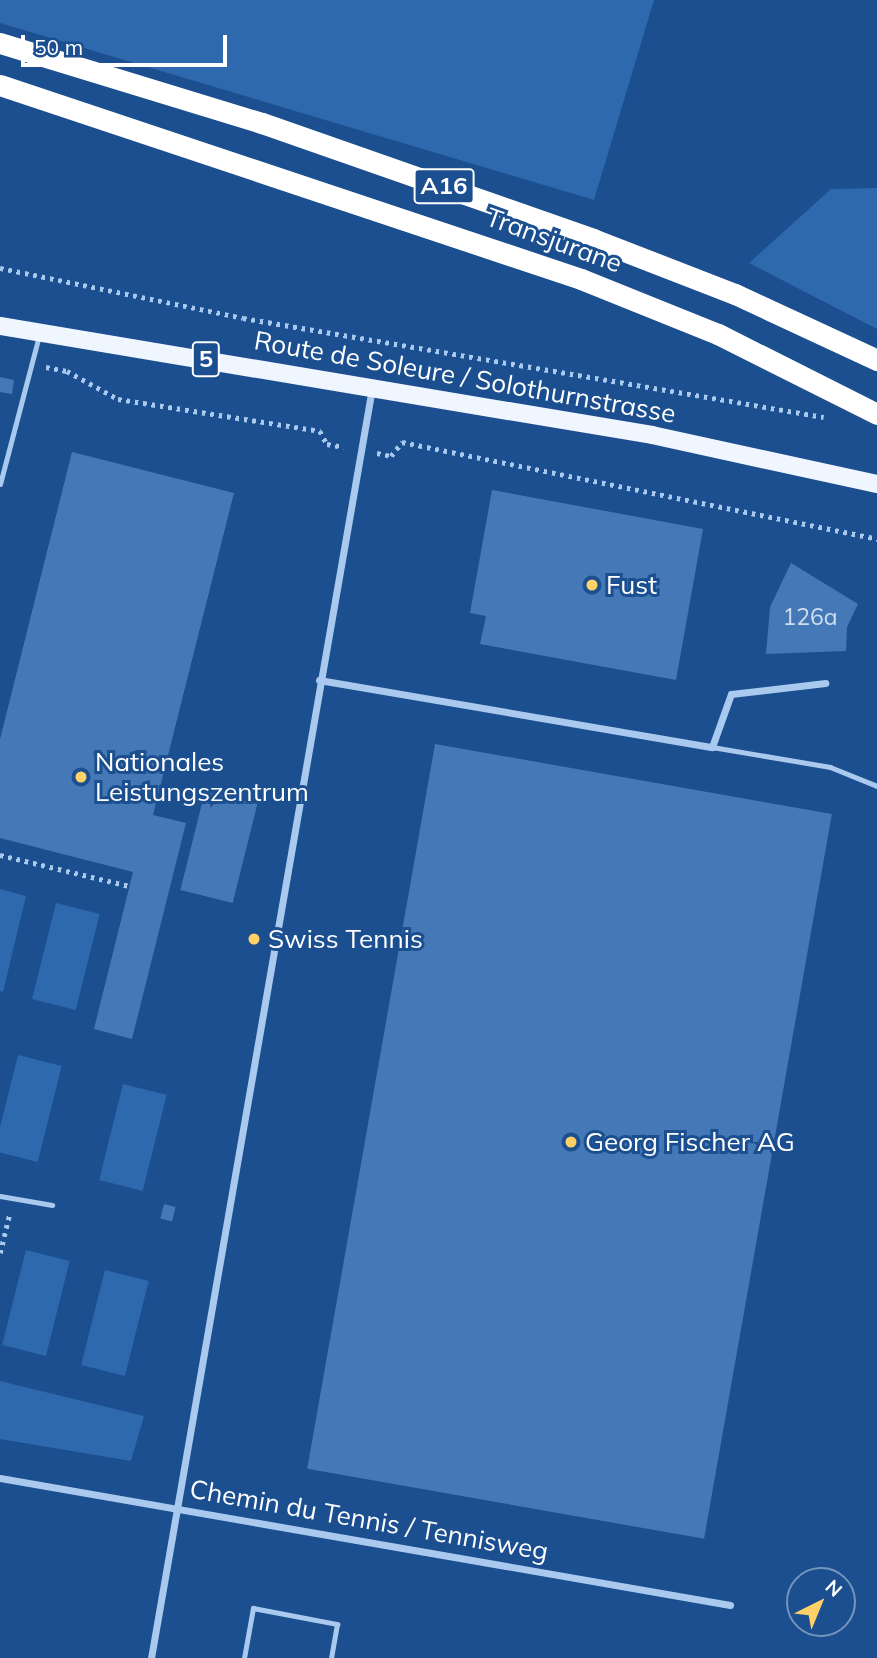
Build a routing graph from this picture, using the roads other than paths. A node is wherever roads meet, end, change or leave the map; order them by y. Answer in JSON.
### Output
{"nodes":[{"id":1,"x":0,"y":43,"type":"edge"},
{"id":2,"x":0,"y":85,"type":"edge"},
{"id":3,"x":0,"y":326,"type":"edge"},
{"id":4,"x":40,"y":332,"type":"junction"},
{"id":5,"x":877,"y":360,"type":"edge"},
{"id":6,"x":372,"y":387,"type":"junction"},
{"id":7,"x":877,"y":414,"type":"edge"},
{"id":8,"x":0,"y":484,"type":"edge"},
{"id":9,"x":877,"y":484,"type":"edge"},
{"id":10,"x":319,"y":680,"type":"junction"},
{"id":11,"x":825,"y":683,"type":"dead end"},
{"id":12,"x":712,"y":747,"type":"junction"},
{"id":13,"x":877,"y":786,"type":"edge"},
{"id":14,"x":0,"y":1196,"type":"edge"},
{"id":15,"x":52,"y":1205,"type":"dead end"},
{"id":16,"x":0,"y":1478,"type":"edge"},
{"id":17,"x":177,"y":1508,"type":"junction"},
{"id":18,"x":730,"y":1605,"type":"dead end"},
{"id":19,"x":151,"y":1658,"type":"edge"},
{"id":20,"x":244,"y":1658,"type":"edge"},
{"id":21,"x":331,"y":1658,"type":"edge"}],
"edges":[{"from":1,"to":5,"type":"highway","name":"Transjurane","number":"A16"},
{"from":2,"to":7,"type":"highway","name":"Transjurane","number":"A16"},
{"from":3,"to":4,"type":"main road","name":"Route de Soleure / Solothurnstrasse","number":"5"},
{"from":4,"to":6,"type":"main road","name":"Route de Soleure / Solothurnstrasse","number":"5"},
{"from":4,"to":8,"type":"lane"},
{"from":6,"to":9,"type":"main road","name":"Route de Soleure / Solothurnstrasse","number":"5"},
{"from":6,"to":10,"type":"street"},
{"from":10,"to":12,"type":"street"},
{"from":10,"to":17,"type":"street"},
{"from":11,"to":12,"type":"street"},
{"from":12,"to":13,"type":"lane"},
{"from":14,"to":15,"type":"lane"},
{"from":16,"to":17,"type":"street","name":"Chemin du Tennis / Tennisweg"},
{"from":17,"to":18,"type":"street","name":"Chemin du Tennis / Tennisweg"},
{"from":17,"to":19,"type":"street"},
{"from":20,"to":21,"type":"lane"}]}
